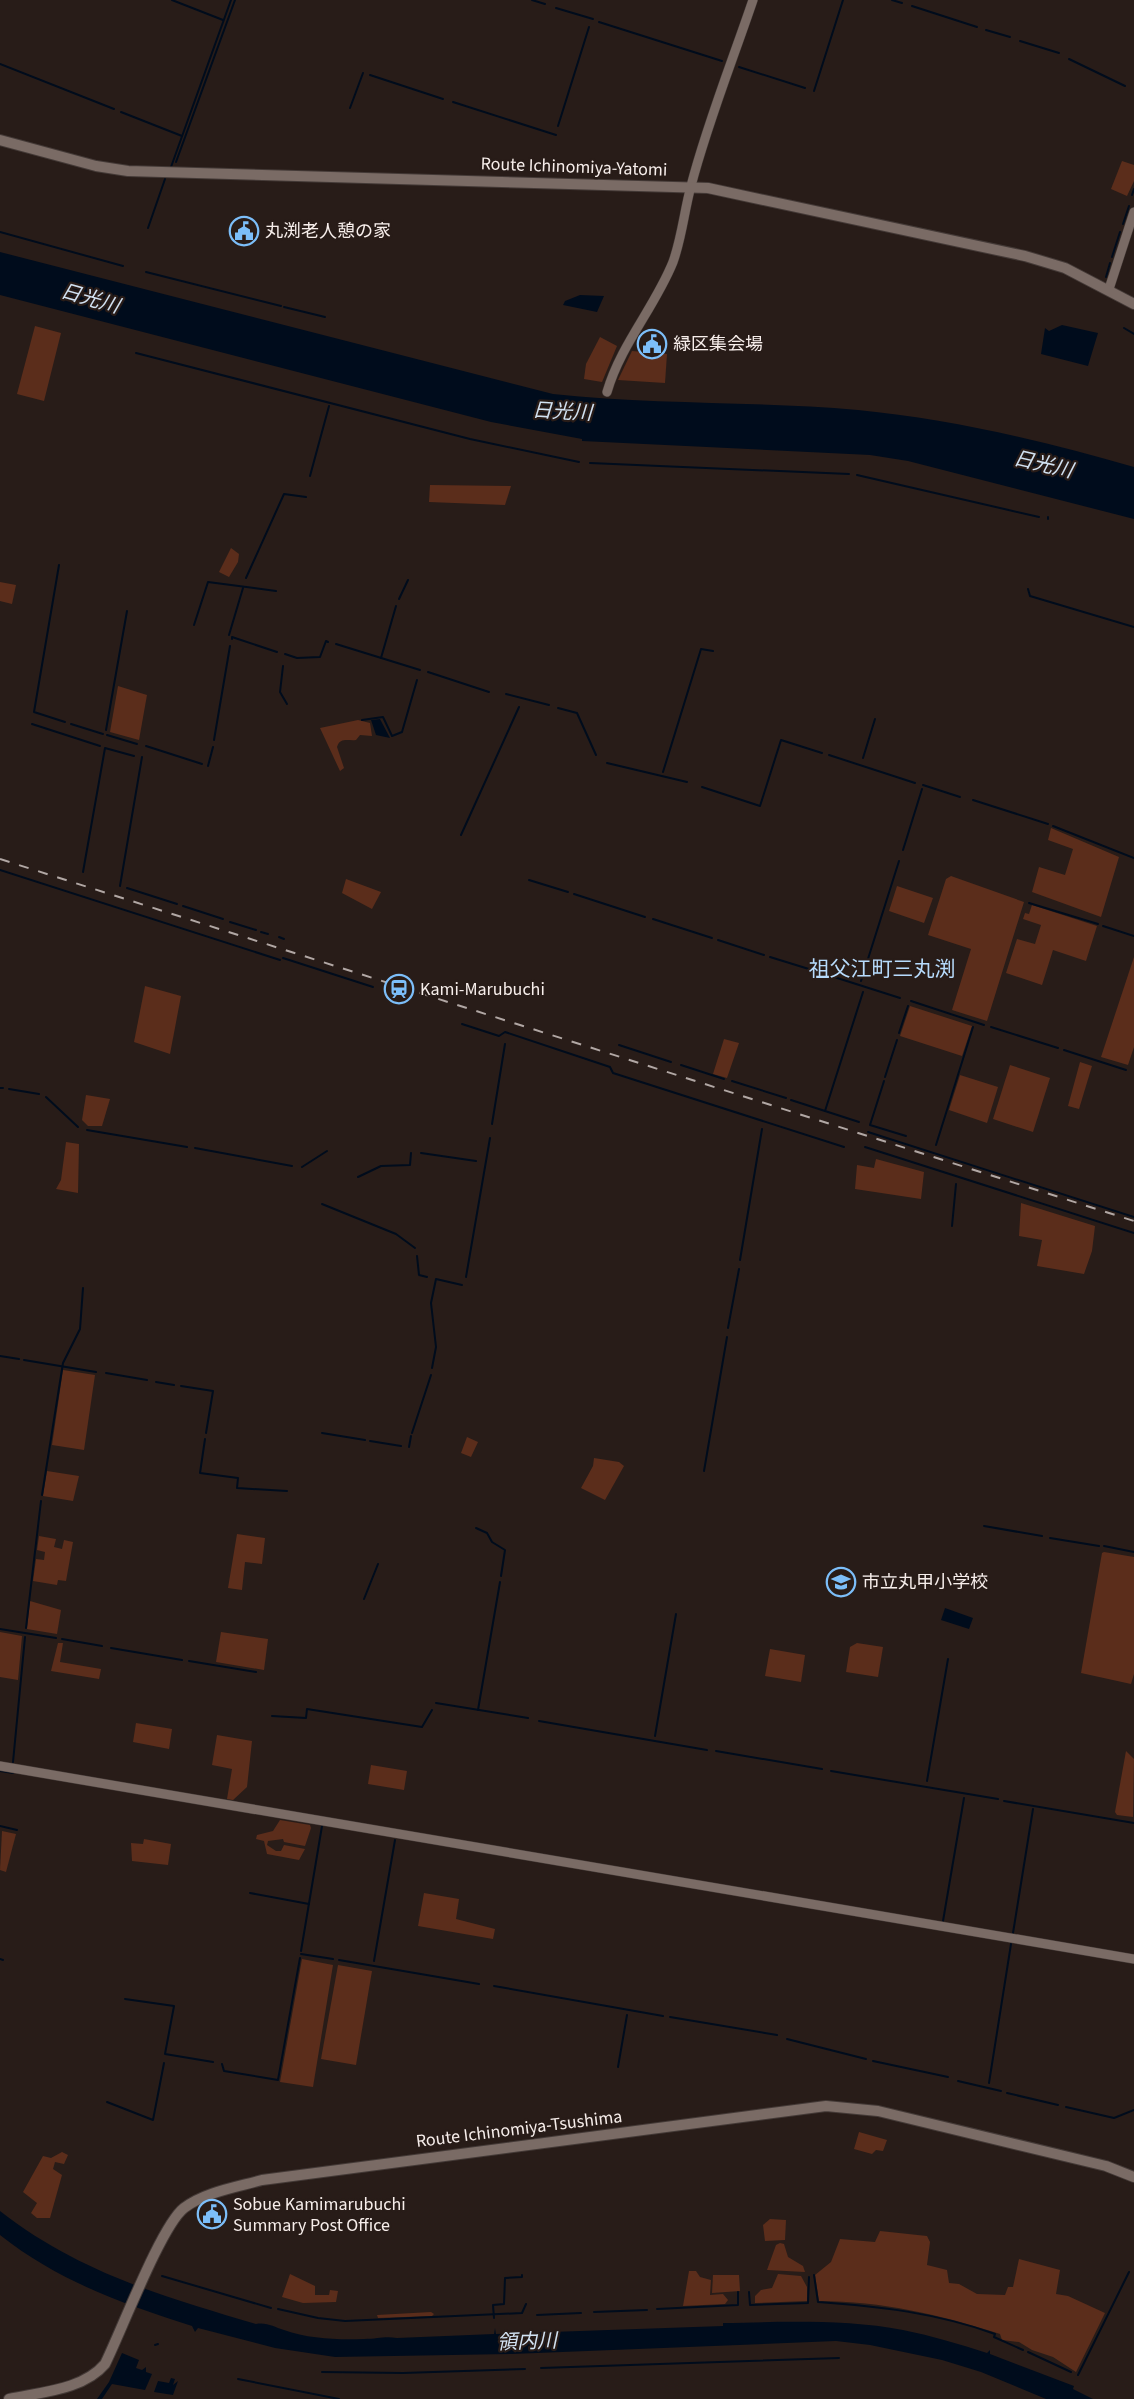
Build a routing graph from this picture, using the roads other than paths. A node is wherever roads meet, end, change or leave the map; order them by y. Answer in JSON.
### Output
{"nodes":[{"id":1,"x":753,"y":0,"type":"edge"},
{"id":2,"x":0,"y":140,"type":"edge"},
{"id":3,"x":691,"y":187,"type":"junction"},
{"id":4,"x":1134,"y":212,"type":"edge"},
{"id":5,"x":1109,"y":289,"type":"junction"},
{"id":6,"x":1134,"y":304,"type":"edge"},
{"id":7,"x":607,"y":392,"type":"dead end"},
{"id":8,"x":0,"y":1766,"type":"edge"},
{"id":9,"x":1134,"y":1959,"type":"edge"},
{"id":10,"x":1134,"y":2177,"type":"edge"},
{"id":11,"x":9,"y":2399,"type":"edge"}],
"edges":[{"from":1,"to":3,"type":"street"},
{"from":2,"to":3,"type":"main road","name":"Route Ichinomiya-Yatomi"},
{"from":3,"to":5,"type":"main road","name":"Route Ichinomiya-Yatomi"},
{"from":3,"to":7,"type":"street"},
{"from":4,"to":5,"type":"street"},
{"from":5,"to":6,"type":"main road","name":"Route Ichinomiya-Yatomi"},
{"from":8,"to":9,"type":"street"},
{"from":10,"to":11,"type":"main road","name":"Route Ichinomiya-Tsushima"}]}
